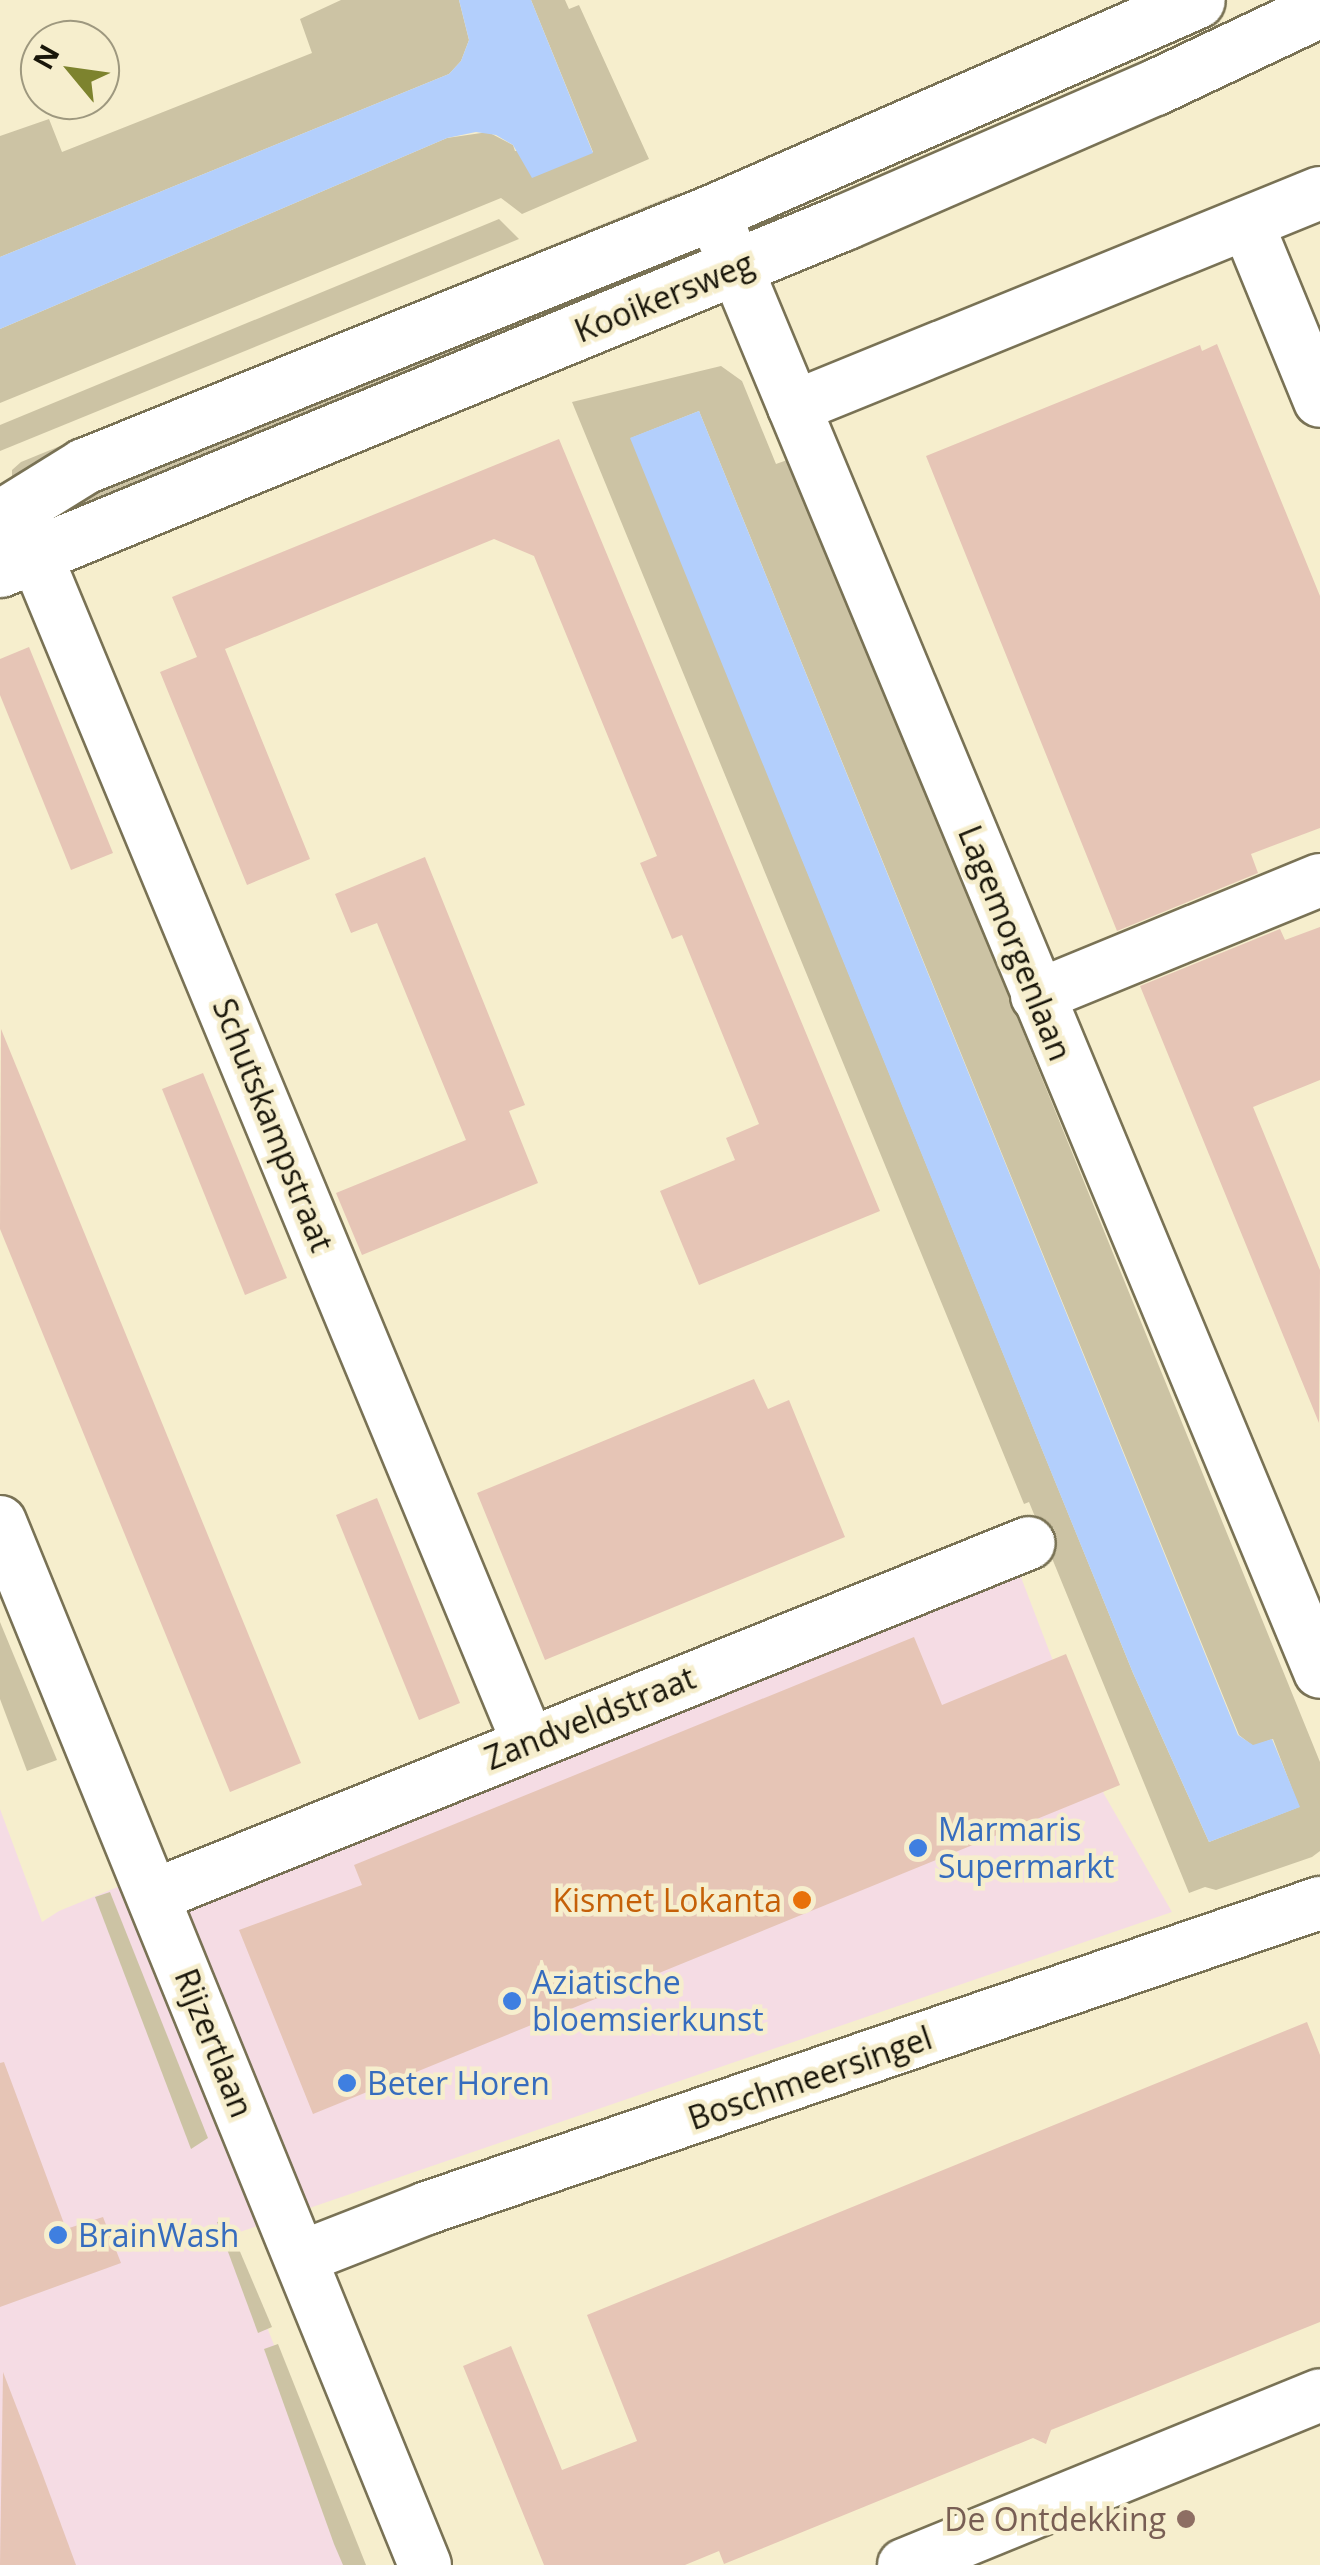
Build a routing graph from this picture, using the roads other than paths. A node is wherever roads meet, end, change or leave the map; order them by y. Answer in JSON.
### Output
{"nodes":[{"id":1,"x":1196,"y":0,"type":"edge"},
{"id":2,"x":1320,"y":9,"type":"edge"},
{"id":3,"x":1320,"y":193,"type":"edge"},
{"id":4,"x":713,"y":212,"type":"junction"},
{"id":5,"x":1247,"y":223,"type":"junction"},
{"id":6,"x":736,"y":267,"type":"junction"},
{"id":7,"x":1320,"y":401,"type":"edge"},
{"id":8,"x":794,"y":407,"type":"junction"},
{"id":9,"x":13,"y":538,"type":"edge"},
{"id":10,"x":1320,"y":880,"type":"edge"},
{"id":11,"x":1038,"y":996,"type":"junction"},
{"id":12,"x":0,"y":1522,"type":"edge"},
{"id":13,"x":1029,"y":1542,"type":"dead end"},
{"id":14,"x":1318,"y":1660,"type":"edge"},
{"id":15,"x":528,"y":1742,"type":"junction"},
{"id":16,"x":153,"y":1896,"type":"junction"},
{"id":17,"x":1320,"y":1903,"type":"edge"},
{"id":18,"x":302,"y":2257,"type":"junction"},
{"id":19,"x":1320,"y":2395,"type":"edge"},
{"id":20,"x":425,"y":2565,"type":"edge"},
{"id":21,"x":904,"y":2565,"type":"edge"}],
"edges":[{"from":1,"to":4,"type":"street","name":"Kooikersweg"},
{"from":2,"to":6,"type":"street","name":"Kooikersweg"},
{"from":3,"to":5,"type":"street"},
{"from":4,"to":6,"type":"street","name":"Lagemorgenlaan"},
{"from":4,"to":9,"type":"street","name":"Kooikersweg"},
{"from":5,"to":7,"type":"street"},
{"from":5,"to":8,"type":"street"},
{"from":6,"to":8,"type":"street","name":"Lagemorgenlaan"},
{"from":6,"to":9,"type":"street","name":"Kooikersweg"},
{"from":8,"to":11,"type":"street","name":"Lagemorgenlaan"},
{"from":9,"to":15,"type":"street","name":"Schutskampstraat"},
{"from":10,"to":11,"type":"street"},
{"from":11,"to":14,"type":"street","name":"Lagemorgenlaan"},
{"from":12,"to":16,"type":"street","name":"Rijzertlaan"},
{"from":13,"to":15,"type":"street","name":"Zandveldstraat"},
{"from":15,"to":16,"type":"street","name":"Zandveldstraat"},
{"from":16,"to":18,"type":"street","name":"Rijzertlaan"},
{"from":17,"to":18,"type":"street","name":"Boschmeersingel"},
{"from":18,"to":20,"type":"street","name":"Rijzertlaan"},
{"from":19,"to":21,"type":"street"}]}
